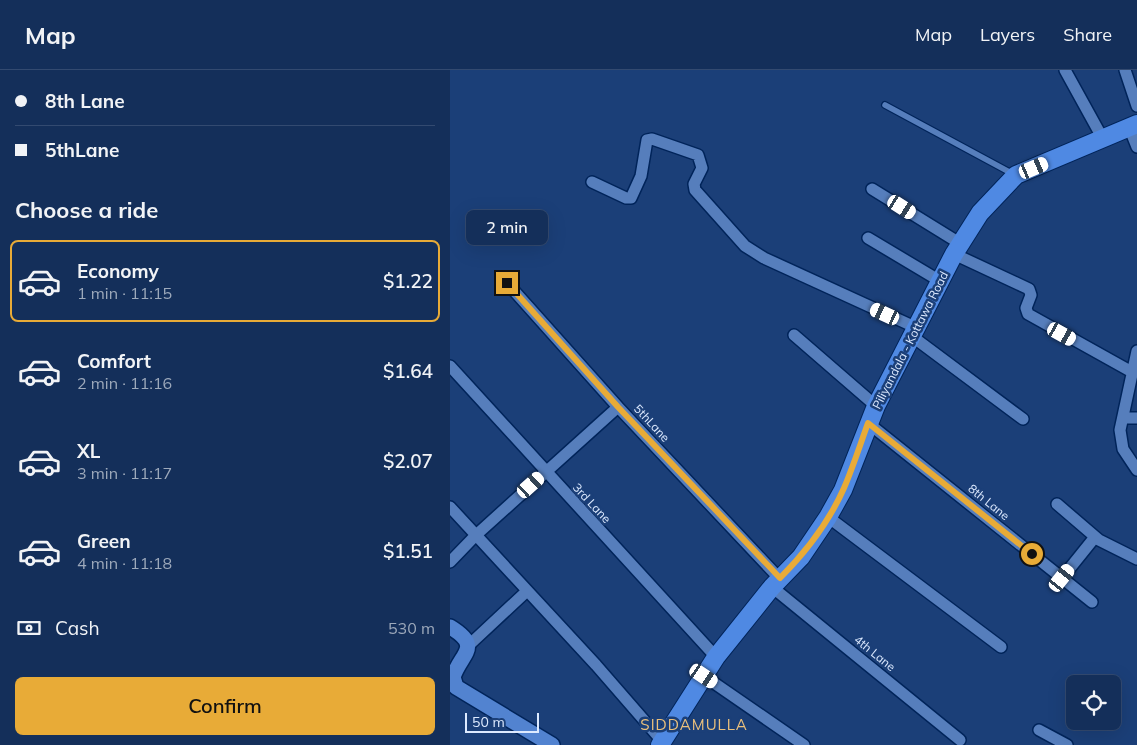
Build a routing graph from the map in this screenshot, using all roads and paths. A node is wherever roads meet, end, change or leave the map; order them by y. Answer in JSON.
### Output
{"nodes":[{"id":1,"x":1065,"y":70,"type":"edge"},
{"id":2,"x":1125,"y":70,"type":"edge"},
{"id":3,"x":885,"y":105,"type":"dead end"},
{"id":4,"x":1137,"y":106,"type":"edge"},
{"id":5,"x":1133,"y":125,"type":"edge"},
{"id":6,"x":1103,"y":139,"type":"junction"},
{"id":7,"x":1137,"y":147,"type":"edge"},
{"id":8,"x":1016,"y":176,"type":"junction"},
{"id":9,"x":592,"y":182,"type":"dead end"},
{"id":10,"x":872,"y":189,"type":"dead end"},
{"id":11,"x":868,"y":238,"type":"dead end"},
{"id":12,"x":958,"y":249,"type":"junction"},
{"id":13,"x":940,"y":281,"type":"junction"},
{"id":14,"x":507,"y":283,"type":"dead end"},
{"id":15,"x":915,"y":332,"type":"junction"},
{"id":16,"x":794,"y":335,"type":"dead end"},
{"id":17,"x":1137,"y":351,"type":"edge"},
{"id":18,"x":450,"y":366,"type":"edge"},
{"id":19,"x":1132,"y":372,"type":"junction"},
{"id":20,"x":876,"y":406,"type":"junction"},
{"id":21,"x":618,"y":407,"type":"junction"},
{"id":22,"x":1123,"y":418,"type":"junction"},
{"id":23,"x":1137,"y":418,"type":"edge"},
{"id":24,"x":1023,"y":419,"type":"dead end"},
{"id":25,"x":868,"y":423,"type":"junction"},
{"id":26,"x":1137,"y":470,"type":"edge"},
{"id":27,"x":545,"y":472,"type":"junction"},
{"id":28,"x":1057,"y":504,"type":"dead end"},
{"id":29,"x":450,"y":508,"type":"edge"},
{"id":30,"x":828,"y":517,"type":"junction"},
{"id":31,"x":475,"y":536,"type":"junction"},
{"id":32,"x":1095,"y":537,"type":"junction"},
{"id":33,"x":1137,"y":559,"type":"edge"},
{"id":34,"x":450,"y":562,"type":"edge"},
{"id":35,"x":1062,"y":578,"type":"junction"},
{"id":36,"x":776,"y":583,"type":"junction"},
{"id":37,"x":527,"y":591,"type":"junction"},
{"id":38,"x":1092,"y":602,"type":"dead end"},
{"id":39,"x":450,"y":628,"type":"edge"},
{"id":40,"x":468,"y":646,"type":"junction"},
{"id":41,"x":1001,"y":647,"type":"dead end"},
{"id":42,"x":716,"y":658,"type":"junction"},
{"id":43,"x":704,"y":676,"type":"junction"},
{"id":44,"x":452,"y":684,"type":"edge"},
{"id":45,"x":1039,"y":730,"type":"dead end"},
{"id":46,"x":960,"y":740,"type":"dead end"},
{"id":47,"x":662,"y":743,"type":"edge"},
{"id":48,"x":552,"y":745,"type":"edge"},
{"id":49,"x":804,"y":745,"type":"edge"},
{"id":50,"x":1067,"y":745,"type":"edge"}],
"edges":[{"from":1,"to":6,"type":"street"},
{"from":2,"to":4,"type":"street"},
{"from":3,"to":8,"type":"lane"},
{"from":5,"to":6,"type":"main road","name":"Piliyandala - Kottawa Road"},
{"from":5,"to":7,"type":"street"},
{"from":6,"to":8,"type":"main road","name":"Piliyandala - Kottawa Road"},
{"from":8,"to":12,"type":"main road","name":"Piliyandala - Kottawa Road"},
{"from":9,"to":15,"type":"street"},
{"from":10,"to":12,"type":"street"},
{"from":11,"to":13,"type":"street"},
{"from":12,"to":13,"type":"main road","name":"Piliyandala - Kottawa Road"},
{"from":12,"to":19,"type":"street"},
{"from":13,"to":15,"type":"main road","name":"Piliyandala - Kottawa Road"},
{"from":14,"to":21,"type":"street","name":"5thLane"},
{"from":15,"to":20,"type":"main road","name":"Piliyandala - Kottawa Road"},
{"from":15,"to":24,"type":"street"},
{"from":16,"to":20,"type":"street"},
{"from":17,"to":19,"type":"street"},
{"from":18,"to":27,"type":"street","name":"3rd Lane"},
{"from":19,"to":22,"type":"street"},
{"from":20,"to":25,"type":"main road","name":"Piliyandala - Kottawa Road"},
{"from":21,"to":27,"type":"street"},
{"from":21,"to":36,"type":"street","name":"5thLane"},
{"from":22,"to":23,"type":"street"},
{"from":22,"to":26,"type":"street"},
{"from":25,"to":30,"type":"main road","name":"Piliyandala - Kottawa Road"},
{"from":25,"to":35,"type":"street","name":"8th Lane"},
{"from":27,"to":31,"type":"street"},
{"from":27,"to":42,"type":"street","name":"3rd Lane"},
{"from":28,"to":32,"type":"street"},
{"from":29,"to":31,"type":"street"},
{"from":30,"to":36,"type":"main road","name":"Piliyandala - Kottawa Road"},
{"from":30,"to":41,"type":"street"},
{"from":31,"to":34,"type":"street"},
{"from":31,"to":37,"type":"street"},
{"from":32,"to":33,"type":"street"},
{"from":32,"to":35,"type":"street"},
{"from":35,"to":38,"type":"street","name":"8th Lane"},
{"from":36,"to":42,"type":"main road","name":"Piliyandala - Kottawa Road"},
{"from":36,"to":46,"type":"street","name":"4th Lane"},
{"from":37,"to":40,"type":"street"},
{"from":37,"to":47,"type":"street"},
{"from":39,"to":40,"type":"street"},
{"from":40,"to":44,"type":"street"},
{"from":42,"to":43,"type":"main road","name":"Piliyandala - Kottawa Road"},
{"from":43,"to":47,"type":"main road","name":"Piliyandala - Kottawa Road"},
{"from":43,"to":49,"type":"street"},
{"from":44,"to":48,"type":"street"},
{"from":45,"to":50,"type":"street"}]}
